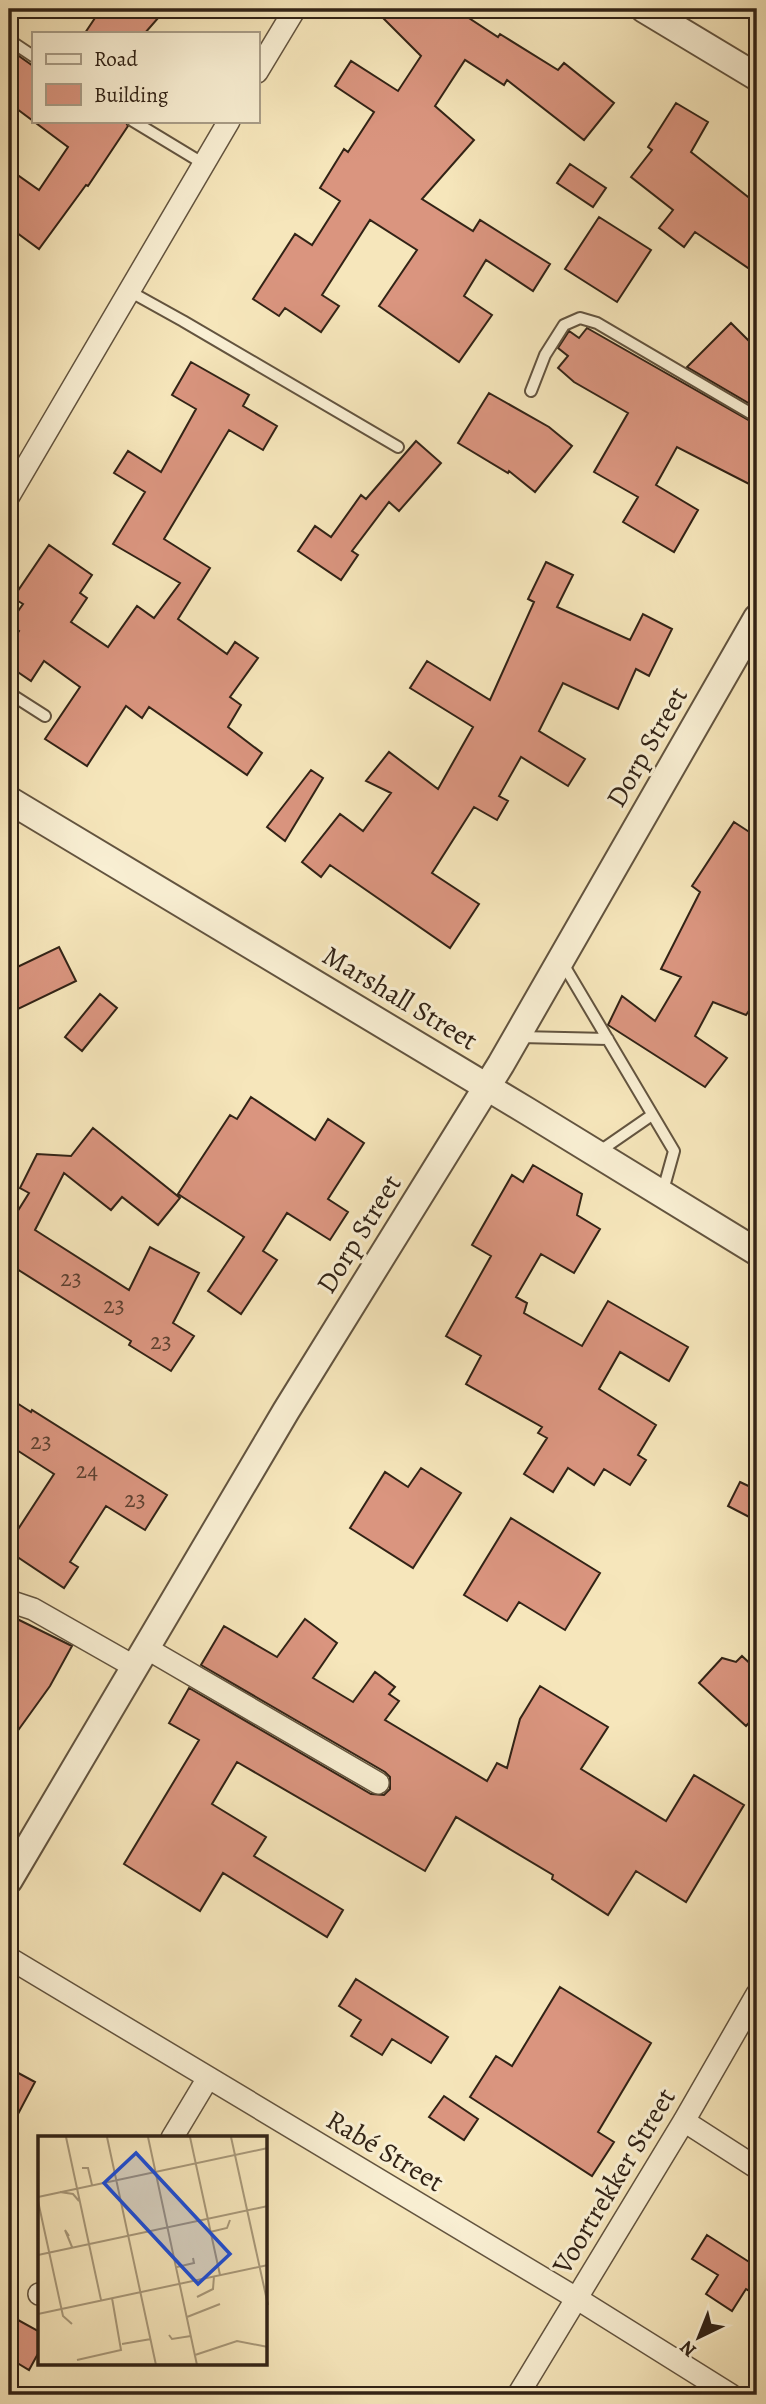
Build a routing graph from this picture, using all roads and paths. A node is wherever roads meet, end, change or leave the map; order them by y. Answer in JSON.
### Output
{"nodes":[{"id":1,"x":295,"y":9,"type":"edge"},
{"id":2,"x":644,"y":9,"type":"edge"},
{"id":3,"x":9,"y":40,"type":"edge"},
{"id":4,"x":32,"y":55,"type":"edge"},
{"id":5,"x":259,"y":69,"type":"edge"},
{"id":6,"x":757,"y":76,"type":"edge"},
{"id":7,"x":135,"y":122,"type":"edge"},
{"id":8,"x":228,"y":122,"type":"edge"},
{"id":9,"x":204,"y":164,"type":"junction"},
{"id":10,"x":129,"y":292,"type":"junction"},
{"id":11,"x":531,"y":391,"type":"dead end"},
{"id":12,"x":757,"y":417,"type":"edge"},
{"id":13,"x":398,"y":447,"type":"dead end"},
{"id":14,"x":9,"y":496,"type":"edge"},
{"id":15,"x":757,"y":618,"type":"edge"},
{"id":16,"x":9,"y":693,"type":"edge"},
{"id":17,"x":45,"y":716,"type":"dead end"},
{"id":18,"x":9,"y":800,"type":"edge"},
{"id":19,"x":561,"y":960,"type":"junction"},
{"id":20,"x":517,"y":1037,"type":"junction"},
{"id":21,"x":608,"y":1039,"type":"junction"},
{"id":22,"x":487,"y":1087,"type":"junction"},
{"id":23,"x":652,"y":1115,"type":"junction"},
{"id":24,"x":596,"y":1154,"type":"junction"},
{"id":25,"x":662,"y":1194,"type":"junction"},
{"id":26,"x":757,"y":1252,"type":"edge"},
{"id":27,"x":9,"y":1601,"type":"edge"},
{"id":28,"x":140,"y":1657,"type":"junction"},
{"id":29,"x":378,"y":1783,"type":"dead end"},
{"id":30,"x":9,"y":1880,"type":"edge"},
{"id":31,"x":9,"y":1958,"type":"edge"},
{"id":32,"x":757,"y":1994,"type":"edge"},
{"id":33,"x":208,"y":2078,"type":"junction"},
{"id":34,"x":684,"y":2121,"type":"junction"},
{"id":35,"x":173,"y":2136,"type":"edge"},
{"id":36,"x":757,"y":2168,"type":"edge"},
{"id":37,"x":576,"y":2298,"type":"junction"},
{"id":38,"x":518,"y":2395,"type":"edge"},
{"id":39,"x":731,"y":2395,"type":"edge"}],
"edges":[{"from":1,"to":5,"type":"street"},
{"from":2,"to":6,"type":"street"},
{"from":3,"to":4,"type":"lane"},
{"from":7,"to":9,"type":"lane"},
{"from":8,"to":9,"type":"street"},
{"from":9,"to":10,"type":"street"},
{"from":10,"to":13,"type":"lane"},
{"from":10,"to":14,"type":"street"},
{"from":11,"to":12,"type":"lane"},
{"from":15,"to":19,"type":"street","name":"Dorp Street"},
{"from":16,"to":17,"type":"lane"},
{"from":18,"to":22,"type":"street","name":"Marshall Street"},
{"from":19,"to":20,"type":"street","name":"Dorp Street"},
{"from":19,"to":21,"type":"lane"},
{"from":20,"to":21,"type":"lane"},
{"from":20,"to":22,"type":"street","name":"Dorp Street"},
{"from":21,"to":23,"type":"lane"},
{"from":22,"to":24,"type":"street","name":"Marshall Street"},
{"from":22,"to":28,"type":"street","name":"Dorp Street"},
{"from":23,"to":24,"type":"lane"},
{"from":23,"to":25,"type":"lane"},
{"from":24,"to":25,"type":"street","name":"Marshall Street"},
{"from":25,"to":26,"type":"street","name":"Marshall Street"},
{"from":27,"to":28,"type":"street"},
{"from":28,"to":29,"type":"street"},
{"from":28,"to":30,"type":"street","name":"Dorp Street"},
{"from":31,"to":33,"type":"street","name":"Rabé Street"},
{"from":32,"to":34,"type":"street","name":"Voortrekker Street"},
{"from":33,"to":35,"type":"street"},
{"from":33,"to":37,"type":"street","name":"Rabé Street"},
{"from":34,"to":36,"type":"street"},
{"from":34,"to":37,"type":"street","name":"Voortrekker Street"},
{"from":37,"to":38,"type":"street","name":"Voortrekker Street"},
{"from":37,"to":39,"type":"street","name":"Rabé Street"}]}
